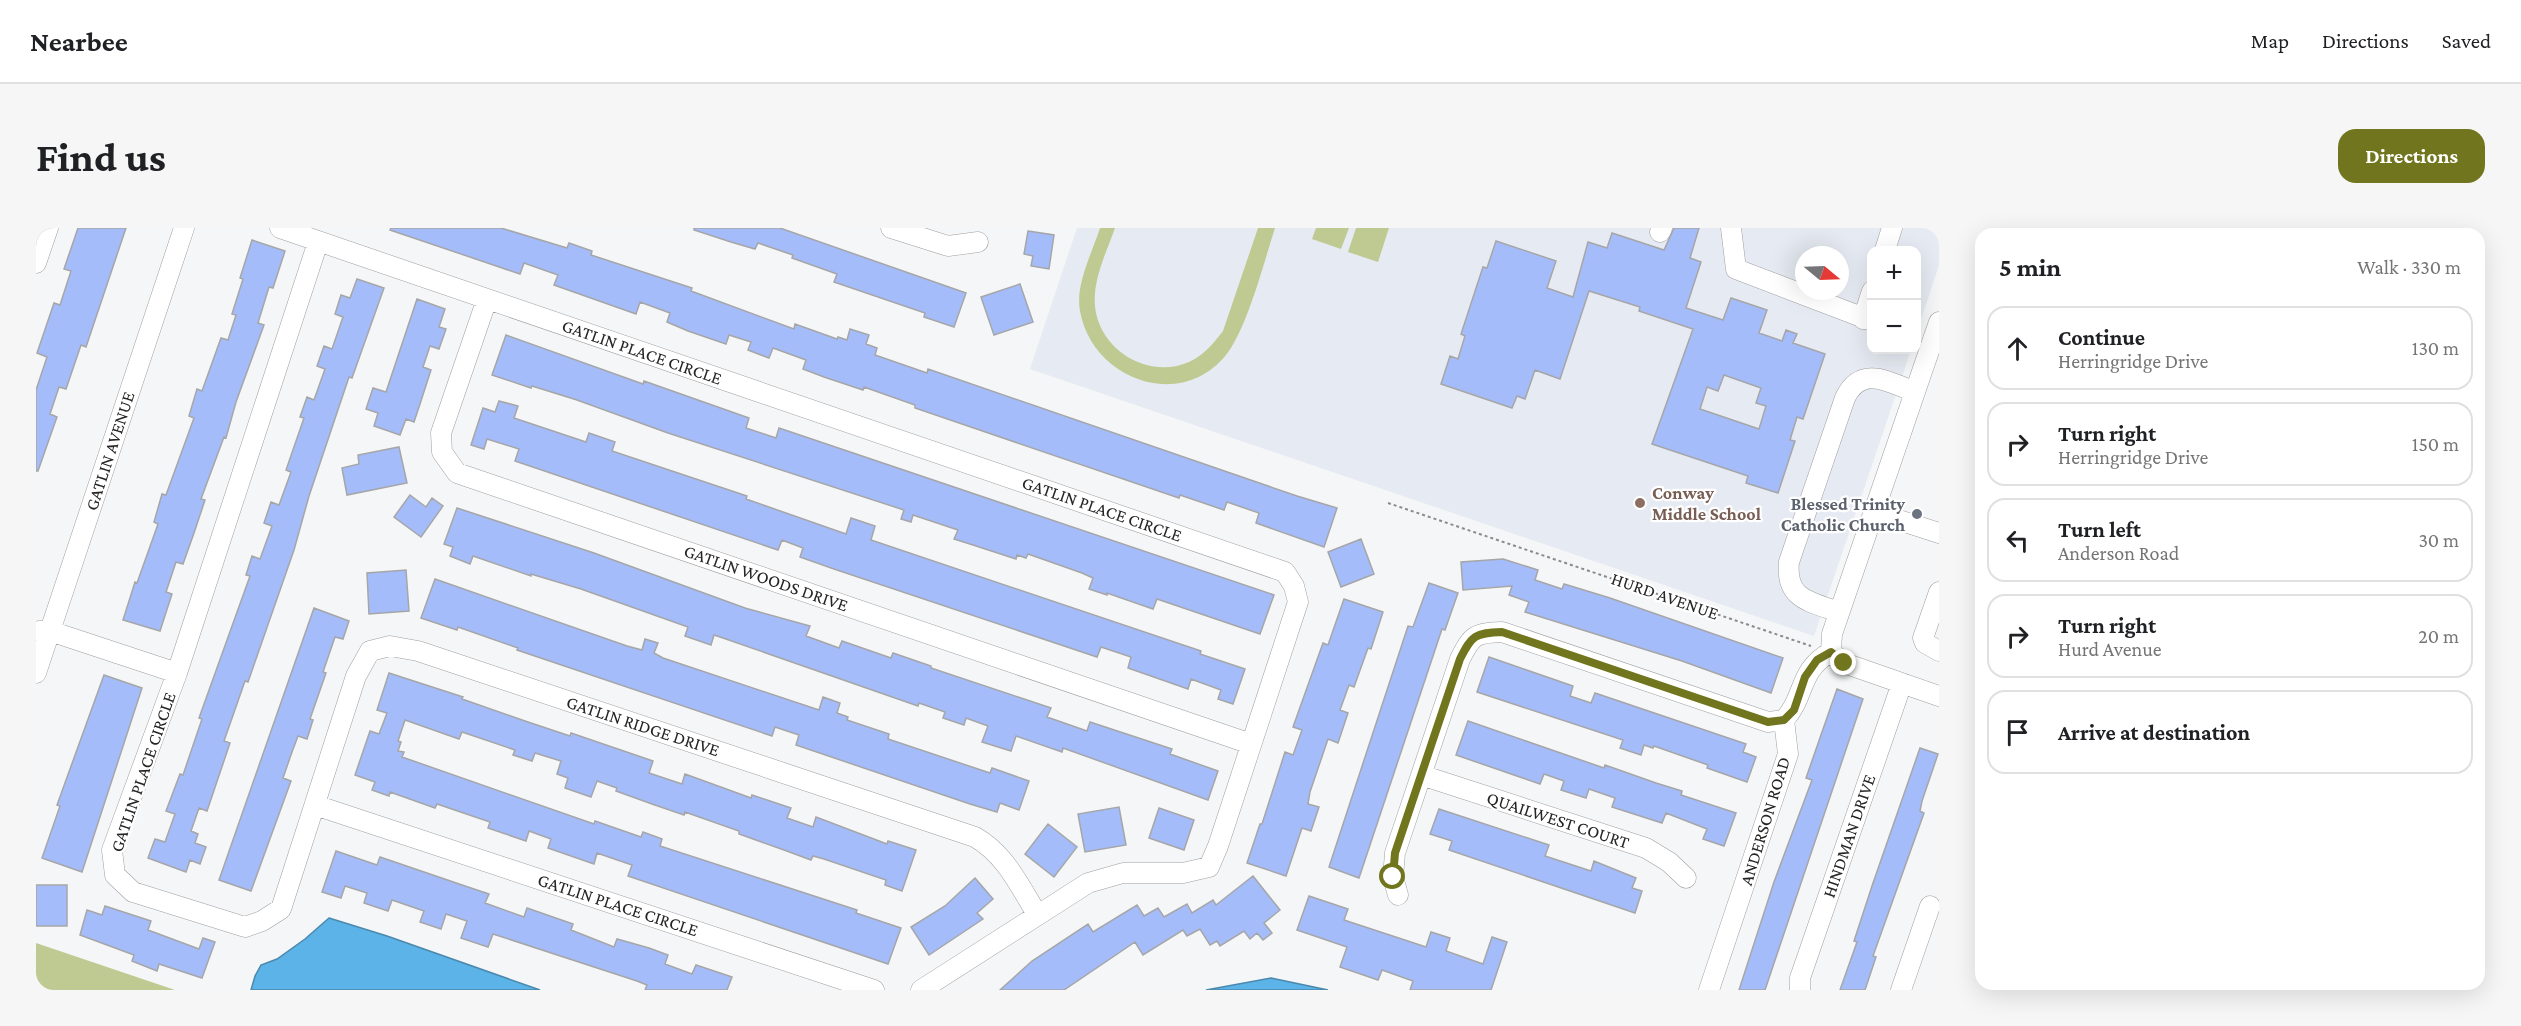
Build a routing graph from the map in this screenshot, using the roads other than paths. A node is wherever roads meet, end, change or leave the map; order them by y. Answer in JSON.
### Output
{"nodes":[{"id":1,"x":48,"y":228,"type":"edge"},
{"id":2,"x":184,"y":228,"type":"edge"},
{"id":3,"x":280,"y":228,"type":"edge"},
{"id":4,"x":891,"y":228,"type":"edge"},
{"id":5,"x":1731,"y":228,"type":"edge"},
{"id":6,"x":1892,"y":228,"type":"edge"},
{"id":7,"x":318,"y":242,"type":"junction"},
{"id":8,"x":978,"y":242,"type":"dead end"},
{"id":9,"x":1886,"y":246,"type":"edge"},
{"id":10,"x":36,"y":263,"type":"edge"},
{"id":11,"x":487,"y":299,"type":"junction"},
{"id":12,"x":1867,"y":320,"type":"edge"},
{"id":13,"x":1939,"y":322,"type":"edge"},
{"id":14,"x":1925,"y":338,"type":"edge"},
{"id":15,"x":1915,"y":392,"type":"junction"},
{"id":16,"x":1874,"y":512,"type":"junction"},
{"id":17,"x":1939,"y":533,"type":"edge"},
{"id":18,"x":1939,"y":592,"type":"edge"},
{"id":19,"x":1839,"y":612,"type":"junction"},
{"id":20,"x":41,"y":628,"type":"edge"},
{"id":21,"x":1939,"y":651,"type":"edge"},
{"id":22,"x":1831,"y":652,"type":"junction"},
{"id":23,"x":36,"y":673,"type":"edge"},
{"id":24,"x":177,"y":673,"type":"junction"},
{"id":25,"x":1902,"y":683,"type":"junction"},
{"id":26,"x":1939,"y":696,"type":"edge"},
{"id":27,"x":1784,"y":720,"type":"junction"},
{"id":28,"x":1251,"y":744,"type":"junction"},
{"id":29,"x":1421,"y":775,"type":"junction"},
{"id":30,"x":315,"y":805,"type":"junction"},
{"id":31,"x":1686,"y":878,"type":"dead end"},
{"id":32,"x":1398,"y":895,"type":"dead end"},
{"id":33,"x":1930,"y":906,"type":"dead end"},
{"id":34,"x":1037,"y":914,"type":"junction"},
{"id":35,"x":874,"y":990,"type":"edge"},
{"id":36,"x":921,"y":990,"type":"edge"},
{"id":37,"x":1708,"y":990,"type":"edge"},
{"id":38,"x":1800,"y":990,"type":"edge"},
{"id":39,"x":1901,"y":990,"type":"edge"}],
"edges":[{"from":1,"to":10,"type":"street"},
{"from":2,"to":20,"type":"street","name":"GATLIN AVENUE"},
{"from":3,"to":7,"type":"street","name":"GATLIN PLACE CIRCLE"},
{"from":4,"to":8,"type":"street"},
{"from":5,"to":12,"type":"street"},
{"from":6,"to":9,"type":"street"},
{"from":7,"to":11,"type":"street","name":"GATLIN PLACE CIRCLE"},
{"from":7,"to":24,"type":"street","name":"GATLIN PLACE CIRCLE"},
{"from":11,"to":28,"type":"street","name":"GATLIN WOODS DRIVE"},
{"from":11,"to":28,"type":"street","name":"GATLIN PLACE CIRCLE"},
{"from":13,"to":14,"type":"street"},
{"from":14,"to":15,"type":"street"},
{"from":15,"to":16,"type":"street"},
{"from":15,"to":19,"type":"street"},
{"from":16,"to":17,"type":"street"},
{"from":16,"to":19,"type":"street"},
{"from":18,"to":21,"type":"street"},
{"from":19,"to":22,"type":"street"},
{"from":20,"to":23,"type":"street","name":"GATLIN AVENUE"},
{"from":20,"to":24,"type":"street"},
{"from":22,"to":25,"type":"street"},
{"from":22,"to":27,"type":"street"},
{"from":24,"to":30,"type":"street","name":"GATLIN PLACE CIRCLE"},
{"from":25,"to":26,"type":"street"},
{"from":25,"to":38,"type":"street","name":"HINDMAN DRIVE"},
{"from":27,"to":29,"type":"street"},
{"from":27,"to":37,"type":"street","name":"ANDERSON ROAD"},
{"from":28,"to":34,"type":"street","name":"GATLIN PLACE CIRCLE"},
{"from":29,"to":31,"type":"street","name":"QUAILWEST COURT"},
{"from":29,"to":32,"type":"street"},
{"from":30,"to":34,"type":"street","name":"GATLIN RIDGE DRIVE"},
{"from":30,"to":35,"type":"street","name":"GATLIN PLACE CIRCLE"},
{"from":33,"to":39,"type":"street"},
{"from":34,"to":36,"type":"street","name":"GATLIN PLACE CIRCLE"}]}
